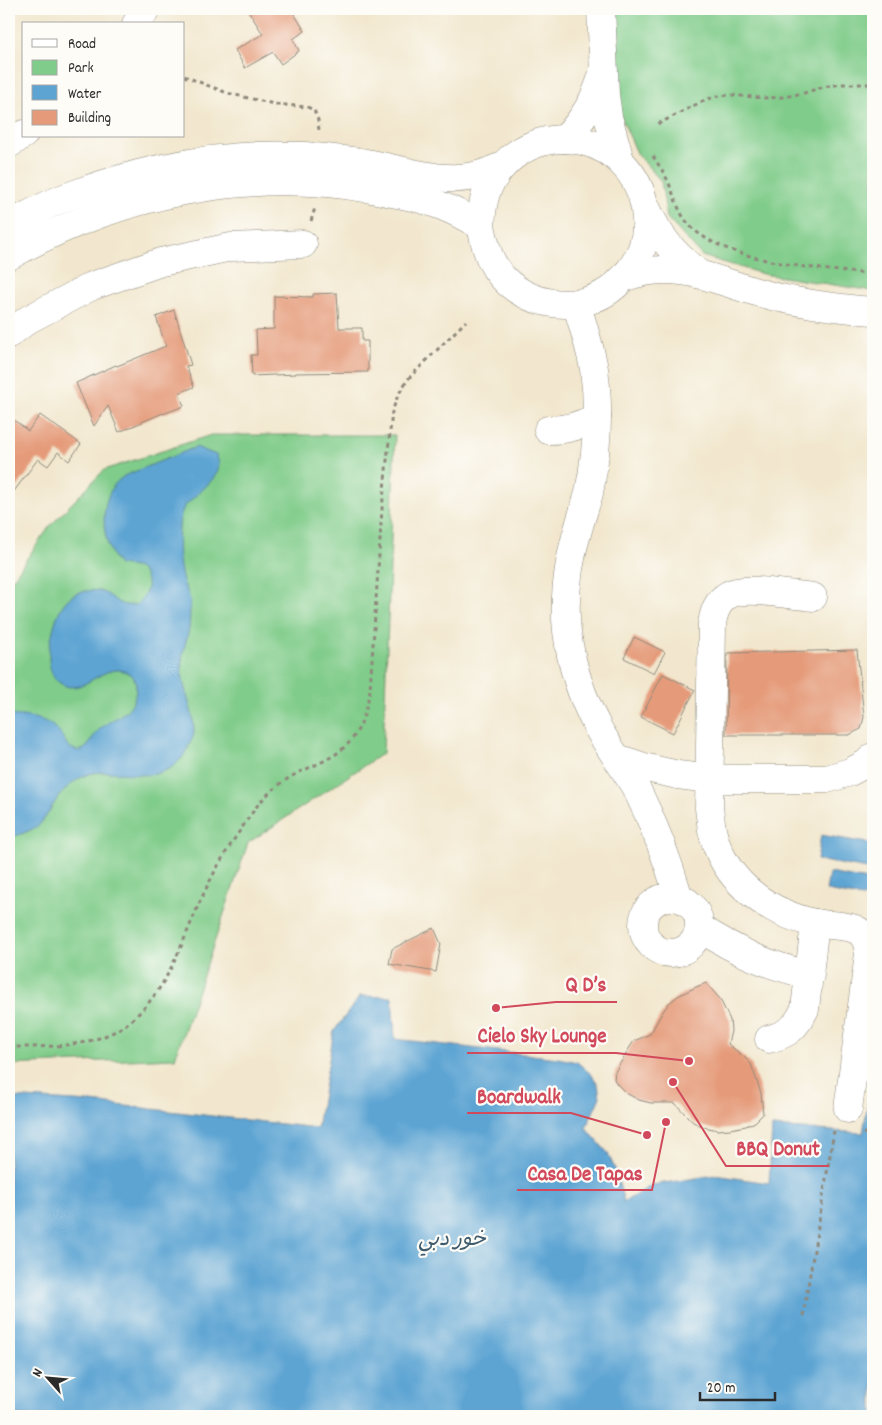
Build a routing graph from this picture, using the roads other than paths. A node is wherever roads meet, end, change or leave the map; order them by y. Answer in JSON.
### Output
{"nodes":[{"id":1,"x":146,"y":9,"type":"edge"},
{"id":2,"x":601,"y":9,"type":"edge"},
{"id":3,"x":137,"y":22,"type":"edge"},
{"id":4,"x":604,"y":72,"type":"junction"},
{"id":5,"x":22,"y":135,"type":"edge"},
{"id":6,"x":565,"y":139,"type":"junction"},
{"id":7,"x":9,"y":144,"type":"edge"},
{"id":8,"x":620,"y":160,"type":"junction"},
{"id":9,"x":503,"y":166,"type":"junction"},
{"id":10,"x":645,"y":206,"type":"junction"},
{"id":11,"x":9,"y":225,"type":"edge"},
{"id":12,"x":481,"y":226,"type":"junction"},
{"id":13,"x":303,"y":244,"type":"dead end"},
{"id":14,"x":9,"y":256,"type":"edge"},
{"id":15,"x":698,"y":274,"type":"junction"},
{"id":16,"x":625,"y":276,"type":"junction"},
{"id":17,"x":576,"y":303,"type":"junction"},
{"id":18,"x":873,"y":311,"type":"edge"},
{"id":19,"x":9,"y":334,"type":"edge"},
{"id":20,"x":597,"y":416,"type":"junction"},
{"id":21,"x":548,"y":430,"type":"dead end"},
{"id":22,"x":813,"y":597,"type":"dead end"},
{"id":23,"x":873,"y":757,"type":"edge"},
{"id":24,"x":617,"y":758,"type":"junction"},
{"id":25,"x":710,"y":780,"type":"junction"},
{"id":26,"x":679,"y":898,"type":"junction"},
{"id":27,"x":815,"y":923,"type":"junction"},
{"id":28,"x":700,"y":928,"type":"junction"},
{"id":29,"x":810,"y":975,"type":"junction"},
{"id":30,"x":769,"y":1039,"type":"dead end"},
{"id":31,"x":841,"y":1120,"type":"road end"}],
"edges":[{"from":1,"to":3,"type":"lane"},
{"from":2,"to":4,"type":"lane"},
{"from":4,"to":6,"type":"lane"},
{"from":4,"to":8,"type":"lane"},
{"from":5,"to":7,"type":"lane"},
{"from":6,"to":8,"type":"lane"},
{"from":6,"to":9,"type":"lane"},
{"from":8,"to":10,"type":"lane"},
{"from":9,"to":11,"type":"lane"},
{"from":9,"to":12,"type":"lane"},
{"from":10,"to":15,"type":"lane"},
{"from":10,"to":16,"type":"lane"},
{"from":12,"to":14,"type":"lane"},
{"from":12,"to":17,"type":"lane"},
{"from":13,"to":19,"type":"lane"},
{"from":15,"to":16,"type":"lane"},
{"from":15,"to":18,"type":"lane"},
{"from":16,"to":17,"type":"lane"},
{"from":17,"to":20,"type":"lane"},
{"from":20,"to":21,"type":"lane"},
{"from":20,"to":24,"type":"lane"},
{"from":22,"to":25,"type":"lane"},
{"from":23,"to":25,"type":"lane"},
{"from":24,"to":25,"type":"lane"},
{"from":24,"to":26,"type":"lane"},
{"from":25,"to":27,"type":"lane"},
{"from":26,"to":28,"type":"lane"},
{"from":26,"to":28,"type":"lane"},
{"from":27,"to":29,"type":"lane"},
{"from":27,"to":31,"type":"lane"},
{"from":28,"to":29,"type":"lane"},
{"from":29,"to":30,"type":"lane"}]}
